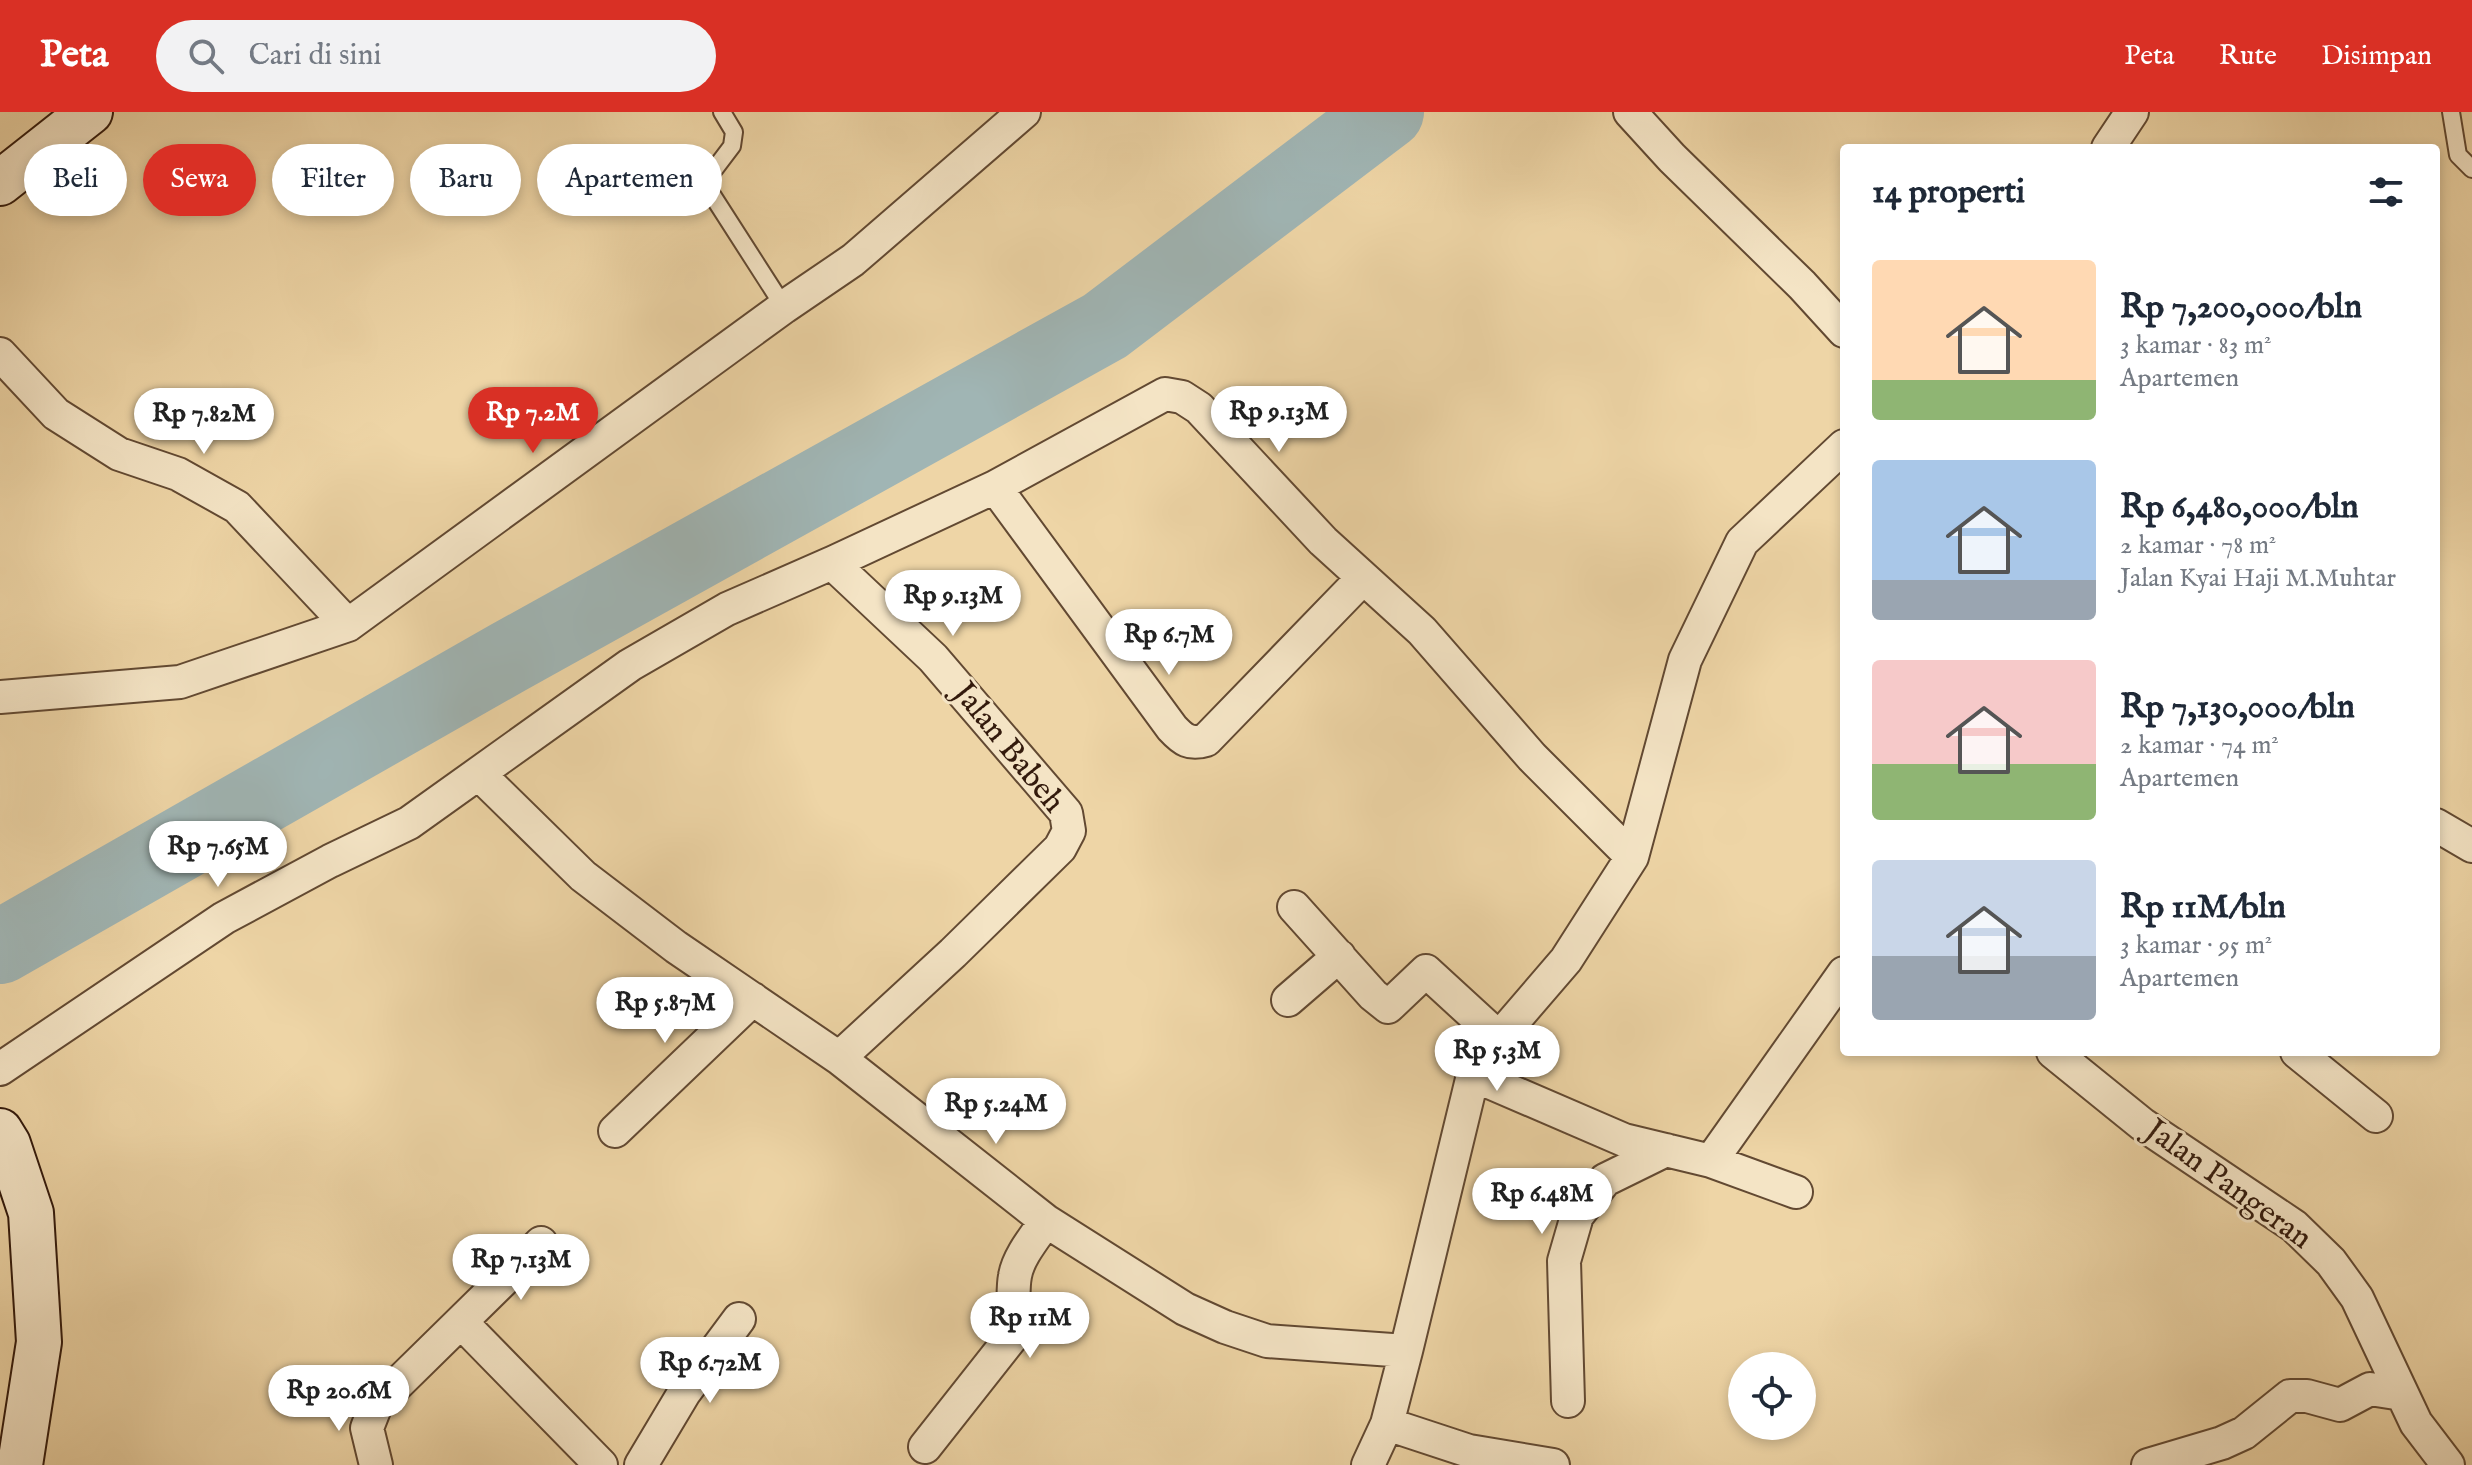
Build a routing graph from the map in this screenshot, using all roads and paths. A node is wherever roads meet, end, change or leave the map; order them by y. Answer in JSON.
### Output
{"nodes":[{"id":1,"x":90,"y":112,"type":"edge"},
{"id":2,"x":722,"y":112,"type":"edge"},
{"id":3,"x":1024,"y":112,"type":"edge"},
{"id":4,"x":2132,"y":112,"type":"edge"},
{"id":5,"x":2451,"y":112,"type":"edge"},
{"id":6,"x":1631,"y":114,"type":"edge"},
{"id":7,"x":2111,"y":144,"type":"edge"},
{"id":8,"x":2472,"y":169,"type":"edge"},
{"id":9,"x":0,"y":183,"type":"edge"},
{"id":10,"x":784,"y":307,"type":"junction"},
{"id":11,"x":1840,"y":327,"type":"edge"},
{"id":12,"x":0,"y":354,"type":"edge"},
{"id":13,"x":1840,"y":450,"type":"edge"},
{"id":14,"x":995,"y":487,"type":"junction"},
{"id":15,"x":832,"y":563,"type":"junction"},
{"id":16,"x":1363,"y":578,"type":"junction"},
{"id":17,"x":348,"y":625,"type":"junction"},
{"id":18,"x":0,"y":697,"type":"edge"},
{"id":19,"x":479,"y":774,"type":"junction"},
{"id":20,"x":2440,"y":827,"type":"edge"},
{"id":21,"x":2472,"y":846,"type":"edge"},
{"id":22,"x":1632,"y":857,"type":"junction"},
{"id":23,"x":1294,"y":907,"type":"dead end"},
{"id":24,"x":1339,"y":956,"type":"junction"},
{"id":25,"x":1840,"y":979,"type":"edge"},
{"id":26,"x":753,"y":999,"type":"junction"},
{"id":27,"x":1288,"y":1000,"type":"dead end"},
{"id":28,"x":1499,"y":1038,"type":"junction"},
{"id":29,"x":2058,"y":1056,"type":"edge"},
{"id":30,"x":2302,"y":1056,"type":"edge"},
{"id":31,"x":839,"y":1058,"type":"junction"},
{"id":32,"x":0,"y":1069,"type":"edge"},
{"id":33,"x":1473,"y":1075,"type":"junction"},
{"id":34,"x":2376,"y":1116,"type":"dead end"},
{"id":35,"x":0,"y":1131,"type":"edge"},
{"id":36,"x":615,"y":1131,"type":"dead end"},
{"id":37,"x":1666,"y":1150,"type":"junction"},
{"id":38,"x":1711,"y":1161,"type":"junction"},
{"id":39,"x":1796,"y":1192,"type":"dead end"},
{"id":40,"x":1046,"y":1221,"type":"junction"},
{"id":41,"x":541,"y":1243,"type":"dead end"},
{"id":42,"x":739,"y":1319,"type":"dead end"},
{"id":43,"x":461,"y":1322,"type":"junction"},
{"id":44,"x":1406,"y":1351,"type":"junction"},
{"id":45,"x":1568,"y":1401,"type":"dead end"},
{"id":46,"x":2409,"y":1409,"type":"junction"},
{"id":47,"x":1387,"y":1424,"type":"junction"},
{"id":48,"x":925,"y":1447,"type":"dead end"},
{"id":49,"x":20,"y":1465,"type":"edge"},
{"id":50,"x":376,"y":1465,"type":"edge"},
{"id":51,"x":601,"y":1465,"type":"edge"},
{"id":52,"x":641,"y":1465,"type":"edge"},
{"id":53,"x":1368,"y":1465,"type":"edge"},
{"id":54,"x":1553,"y":1465,"type":"edge"},
{"id":55,"x":2148,"y":1465,"type":"edge"},
{"id":56,"x":2448,"y":1465,"type":"edge"}],
"edges":[{"from":1,"to":9,"type":"street"},
{"from":2,"to":10,"type":"lane"},
{"from":3,"to":10,"type":"street"},
{"from":4,"to":7,"type":"street"},
{"from":5,"to":8,"type":"lane"},
{"from":6,"to":11,"type":"street"},
{"from":10,"to":17,"type":"street"},
{"from":12,"to":17,"type":"street"},
{"from":13,"to":22,"type":"street"},
{"from":14,"to":15,"type":"street"},
{"from":14,"to":16,"type":"street"},
{"from":14,"to":16,"type":"street"},
{"from":15,"to":19,"type":"street"},
{"from":15,"to":31,"type":"street","name":"Jalan Babeh"},
{"from":16,"to":22,"type":"street"},
{"from":17,"to":18,"type":"street"},
{"from":19,"to":26,"type":"street"},
{"from":19,"to":32,"type":"street"},
{"from":20,"to":21,"type":"street"},
{"from":22,"to":28,"type":"street"},
{"from":23,"to":24,"type":"street"},
{"from":24,"to":27,"type":"street"},
{"from":24,"to":28,"type":"street"},
{"from":25,"to":38,"type":"street"},
{"from":26,"to":31,"type":"street"},
{"from":26,"to":36,"type":"street"},
{"from":28,"to":33,"type":"street"},
{"from":29,"to":46,"type":"street","name":"Jalan Pangeran"},
{"from":30,"to":34,"type":"street"},
{"from":31,"to":40,"type":"street"},
{"from":33,"to":37,"type":"street"},
{"from":33,"to":44,"type":"street"},
{"from":35,"to":49,"type":"street"},
{"from":37,"to":38,"type":"street"},
{"from":37,"to":45,"type":"street"},
{"from":38,"to":39,"type":"street"},
{"from":40,"to":44,"type":"street"},
{"from":40,"to":48,"type":"street"},
{"from":41,"to":43,"type":"street"},
{"from":42,"to":52,"type":"street"},
{"from":43,"to":50,"type":"street"},
{"from":43,"to":51,"type":"street"},
{"from":44,"to":47,"type":"street"},
{"from":46,"to":55,"type":"street"},
{"from":46,"to":56,"type":"street","name":"Jalan Pangeran"},
{"from":47,"to":53,"type":"street"},
{"from":47,"to":54,"type":"street"}]}
